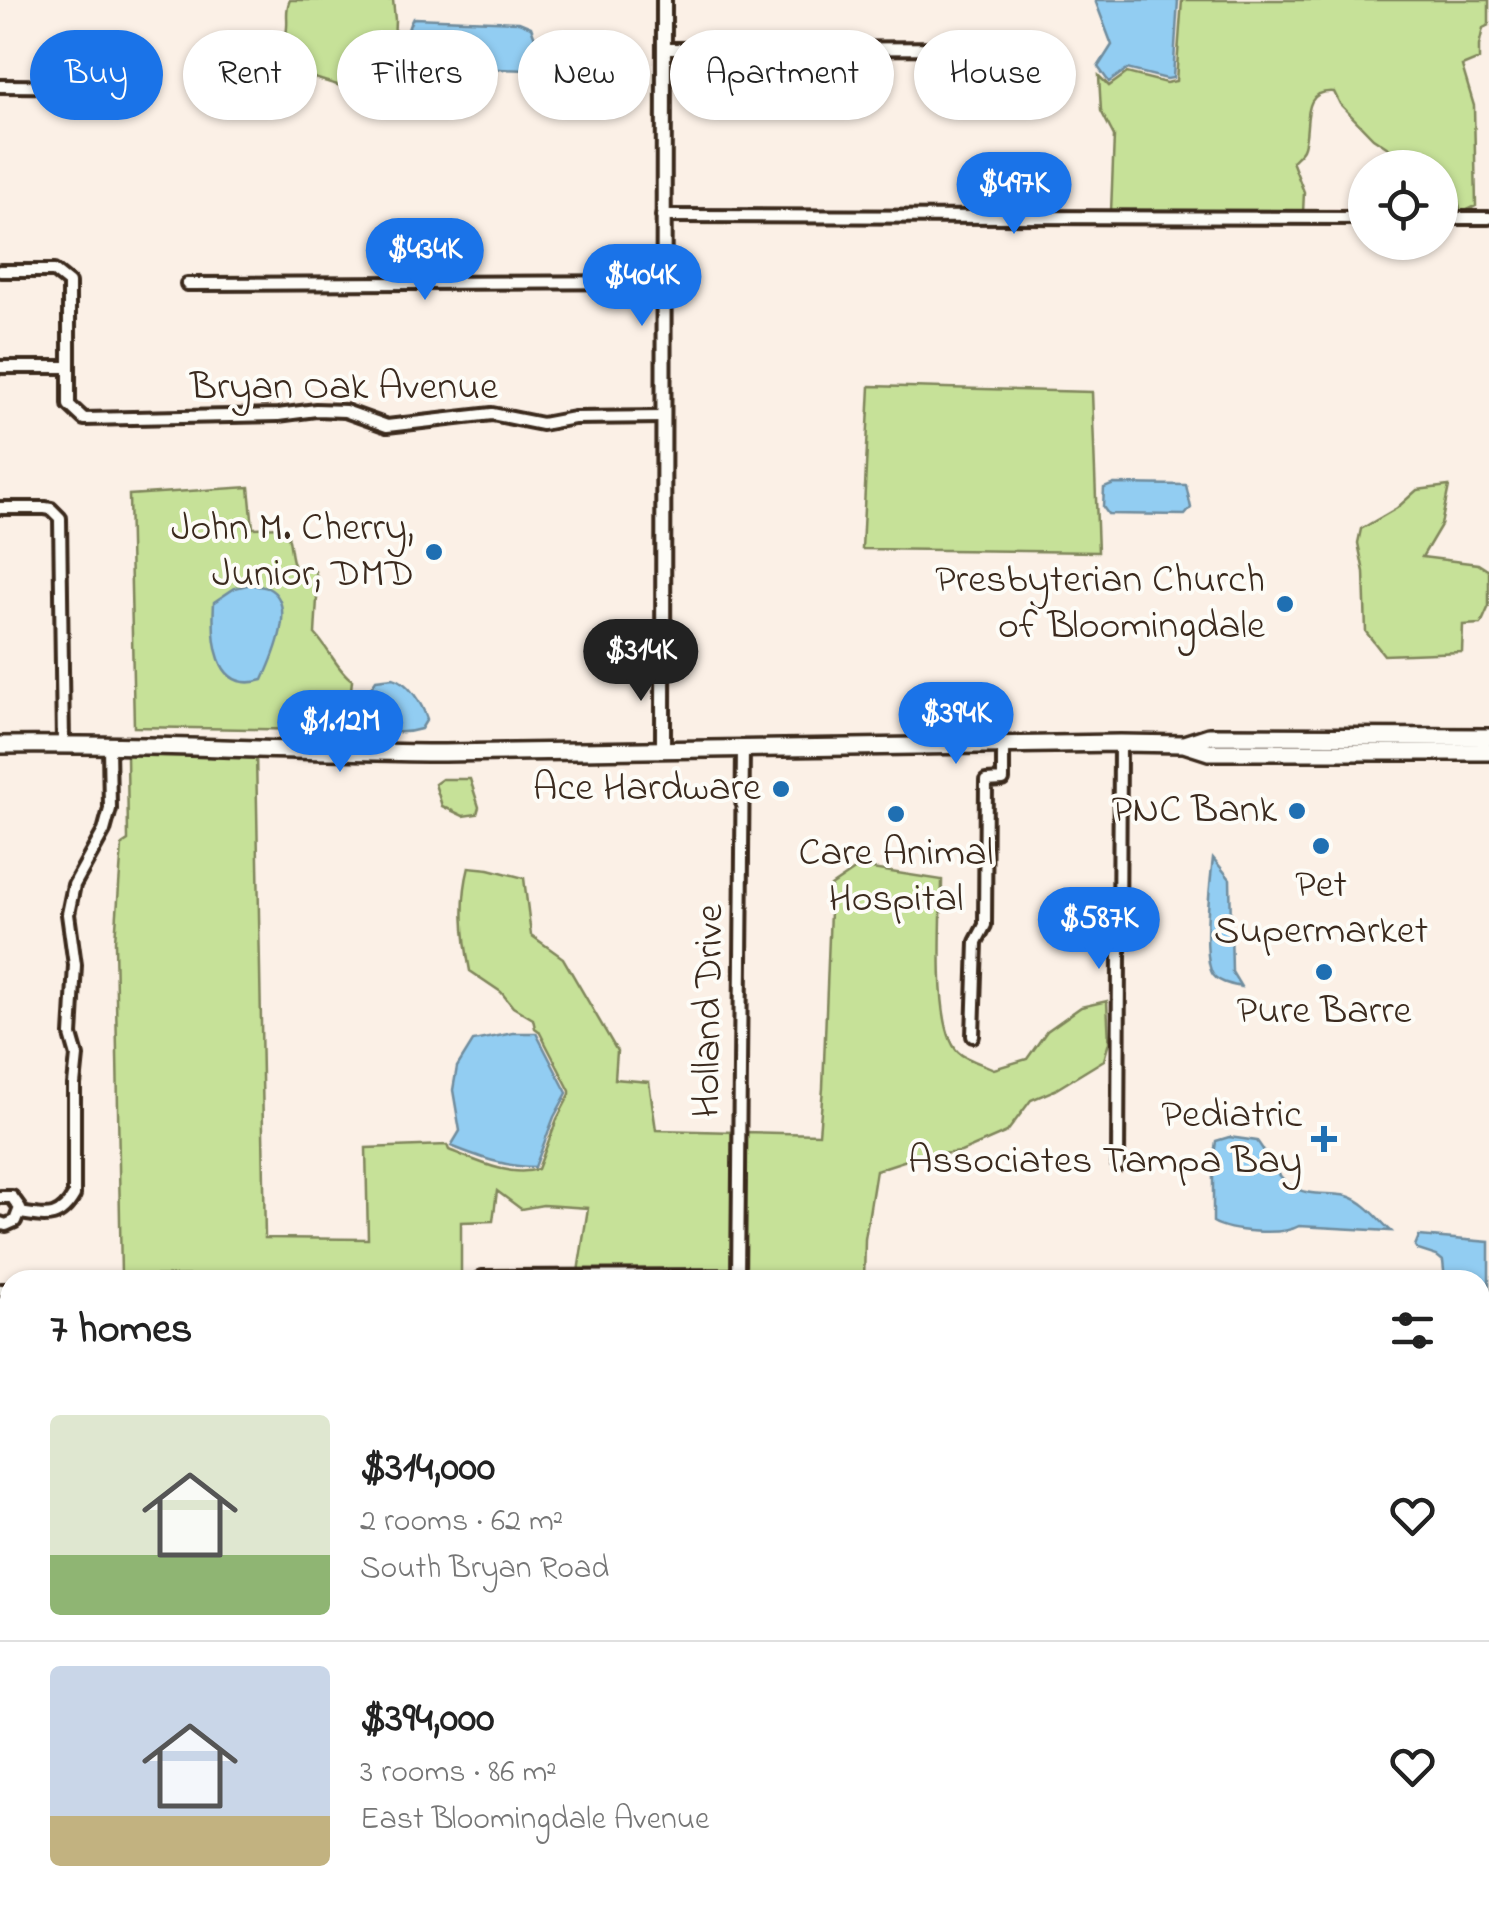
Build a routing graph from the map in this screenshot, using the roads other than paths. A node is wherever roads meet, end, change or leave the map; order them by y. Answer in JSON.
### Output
{"nodes":[{"id":1,"x":664,"y":0,"type":"edge"},
{"id":2,"x":914,"y":48,"type":"edge"},
{"id":3,"x":663,"y":49,"type":"junction"},
{"id":4,"x":0,"y":86,"type":"edge"},
{"id":5,"x":30,"y":86,"type":"edge"},
{"id":6,"x":662,"y":216,"type":"junction"},
{"id":7,"x":1348,"y":218,"type":"edge"},
{"id":8,"x":1458,"y":218,"type":"edge"},
{"id":9,"x":1489,"y":218,"type":"edge"},
{"id":10,"x":0,"y":272,"type":"edge"},
{"id":11,"x":663,"y":282,"type":"junction"},
{"id":12,"x":187,"y":284,"type":"dead end"},
{"id":13,"x":69,"y":366,"type":"junction"},
{"id":14,"x":0,"y":367,"type":"edge"},
{"id":15,"x":662,"y":417,"type":"junction"},
{"id":16,"x":0,"y":508,"type":"edge"},
{"id":17,"x":1489,"y":737,"type":"edge"},
{"id":18,"x":1003,"y":743,"type":"junction"},
{"id":19,"x":1120,"y":743,"type":"junction"},
{"id":20,"x":63,"y":744,"type":"junction"},
{"id":21,"x":1184,"y":744,"type":"junction"},
{"id":22,"x":0,"y":745,"type":"edge"},
{"id":23,"x":109,"y":745,"type":"junction"},
{"id":24,"x":743,"y":748,"type":"junction"},
{"id":25,"x":663,"y":749,"type":"junction"},
{"id":26,"x":1489,"y":752,"type":"edge"},
{"id":27,"x":973,"y":1036,"type":"dead end"},
{"id":28,"x":1118,"y":1164,"type":"dead end"},
{"id":29,"x":0,"y":1197,"type":"edge"},
{"id":30,"x":20,"y":1213,"type":"junction"},
{"id":31,"x":0,"y":1224,"type":"edge"},
{"id":32,"x":738,"y":1270,"type":"edge"}],
"edges":[{"from":1,"to":3,"type":"street"},
{"from":2,"to":3,"type":"street"},
{"from":3,"to":6,"type":"street"},
{"from":4,"to":5,"type":"street"},
{"from":6,"to":7,"type":"street"},
{"from":6,"to":11,"type":"street"},
{"from":8,"to":9,"type":"street"},
{"from":10,"to":13,"type":"street","name":"Bryan Oak Avenue"},
{"from":11,"to":12,"type":"street"},
{"from":11,"to":15,"type":"street"},
{"from":13,"to":14,"type":"street"},
{"from":13,"to":15,"type":"street","name":"Bryan Oak Avenue"},
{"from":15,"to":25,"type":"street"},
{"from":16,"to":20,"type":"street"},
{"from":17,"to":21,"type":"main road"},
{"from":18,"to":19,"type":"main road"},
{"from":18,"to":24,"type":"main road"},
{"from":18,"to":27,"type":"street"},
{"from":19,"to":21,"type":"main road"},
{"from":19,"to":28,"type":"street"},
{"from":20,"to":22,"type":"main road"},
{"from":20,"to":23,"type":"main road"},
{"from":21,"to":26,"type":"main road"},
{"from":23,"to":25,"type":"main road"},
{"from":23,"to":30,"type":"street"},
{"from":24,"to":25,"type":"main road"},
{"from":24,"to":32,"type":"street","name":"Holland Drive"},
{"from":29,"to":30,"type":"street"},
{"from":30,"to":31,"type":"street"}]}
